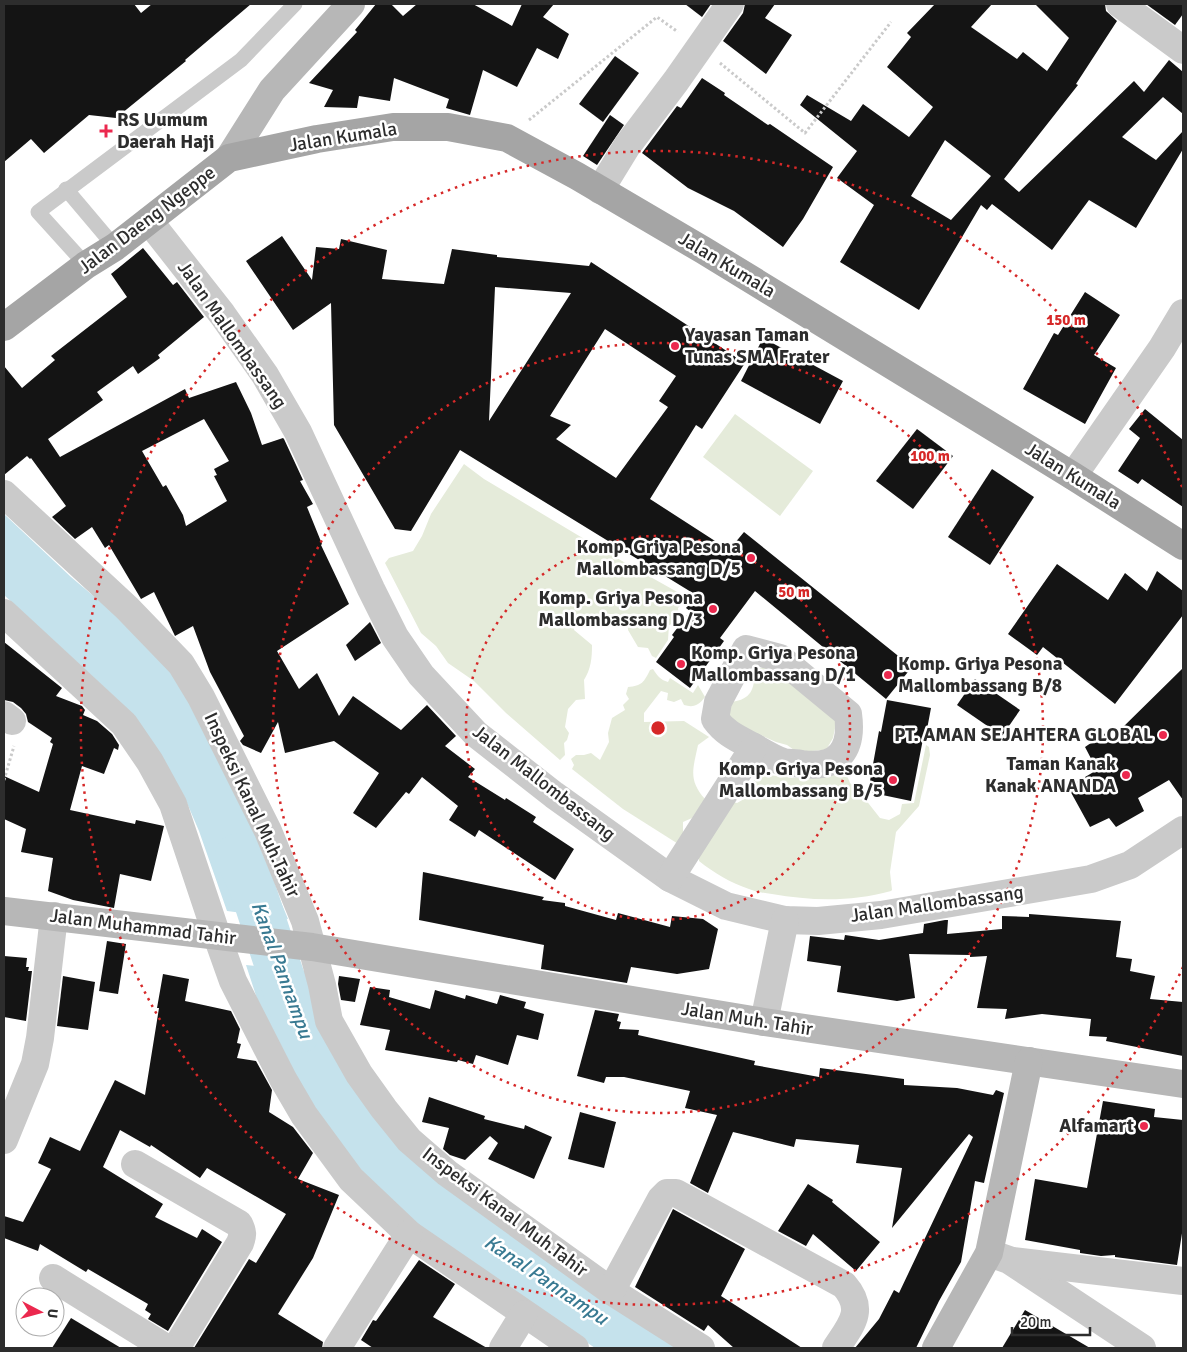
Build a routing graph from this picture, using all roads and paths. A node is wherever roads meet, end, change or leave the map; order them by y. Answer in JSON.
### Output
{"nodes":[{"id":1,"x":295,"y":4,"type":"edge"},
{"id":2,"x":350,"y":4,"type":"edge"},
{"id":3,"x":730,"y":4,"type":"edge"},
{"id":4,"x":1120,"y":4,"type":"edge"},
{"id":5,"x":1183,"y":50,"type":"edge"},
{"id":6,"x":230,"y":158,"type":"junction"},
{"id":7,"x":66,"y":189,"type":"junction"},
{"id":8,"x":600,"y":190,"type":"junction"},
{"id":9,"x":149,"y":221,"type":"junction"},
{"id":10,"x":115,"y":247,"type":"junction"},
{"id":11,"x":86,"y":265,"type":"junction"},
{"id":12,"x":1183,"y":313,"type":"edge"},
{"id":13,"x":4,"y":327,"type":"edge"},
{"id":14,"x":1073,"y":476,"type":"junction"},
{"id":15,"x":4,"y":494,"type":"edge"},
{"id":16,"x":1183,"y":546,"type":"edge"},
{"id":17,"x":4,"y":613,"type":"edge"},
{"id":18,"x":8,"y":718,"type":"edge"},
{"id":19,"x":754,"y":747,"type":"junction"},
{"id":20,"x":4,"y":780,"type":"edge"},
{"id":21,"x":1183,"y":830,"type":"edge"},
{"id":22,"x":670,"y":878,"type":"junction"},
{"id":23,"x":4,"y":911,"type":"edge"},
{"id":24,"x":54,"y":916,"type":"junction"},
{"id":25,"x":785,"y":920,"type":"junction"},
{"id":26,"x":216,"y":936,"type":"junction"},
{"id":27,"x":312,"y":947,"type":"junction"},
{"id":28,"x":764,"y":1022,"type":"junction"},
{"id":29,"x":1029,"y":1061,"type":"junction"},
{"id":30,"x":1183,"y":1084,"type":"edge"},
{"id":31,"x":4,"y":1140,"type":"edge"},
{"id":32,"x":135,"y":1164,"type":"dead end"},
{"id":33,"x":408,"y":1234,"type":"junction"},
{"id":34,"x":998,"y":1257,"type":"junction"},
{"id":35,"x":53,"y":1278,"type":"dead end"},
{"id":36,"x":1183,"y":1280,"type":"edge"},
{"id":37,"x":611,"y":1291,"type":"junction"},
{"id":38,"x":524,"y":1314,"type":"junction"},
{"id":39,"x":166,"y":1348,"type":"edge"},
{"id":40,"x":176,"y":1348,"type":"edge"},
{"id":41,"x":337,"y":1348,"type":"edge"},
{"id":42,"x":502,"y":1348,"type":"edge"},
{"id":43,"x":575,"y":1348,"type":"edge"},
{"id":44,"x":701,"y":1348,"type":"edge"},
{"id":45,"x":836,"y":1348,"type":"edge"},
{"id":46,"x":936,"y":1348,"type":"edge"},
{"id":47,"x":1142,"y":1348,"type":"edge"}],
"edges":[{"from":1,"to":7,"type":"lane"},
{"from":2,"to":6,"type":"main road","name":"Jalan Daeng Ngeppe"},
{"from":3,"to":8,"type":"street"},
{"from":4,"to":5,"type":"street"},
{"from":6,"to":8,"type":"main road","name":"Jalan Kumala"},
{"from":6,"to":9,"type":"main road","name":"Jalan Daeng Ngeppe"},
{"from":7,"to":10,"type":"lane"},
{"from":7,"to":11,"type":"lane"},
{"from":8,"to":14,"type":"main road","name":"Jalan Kumala"},
{"from":9,"to":10,"type":"main road","name":"Jalan Daeng Ngeppe"},
{"from":9,"to":22,"type":"street","name":"Jalan Mallombassang"},
{"from":10,"to":11,"type":"main road","name":"Jalan Daeng Ngeppe"},
{"from":11,"to":13,"type":"main road","name":"Jalan Daeng Ngeppe"},
{"from":12,"to":14,"type":"street"},
{"from":14,"to":16,"type":"main road","name":"Jalan Kumala"},
{"from":15,"to":27,"type":"street","name":"Inspeksi Kanal Muh.Tahir"},
{"from":17,"to":26,"type":"street"},
{"from":18,"to":20,"type":"path"},
{"from":19,"to":19,"type":"street"},
{"from":19,"to":22,"type":"street"},
{"from":21,"to":25,"type":"street","name":"Jalan Mallombassang"},
{"from":22,"to":25,"type":"street","name":"Jalan Mallombassang"},
{"from":23,"to":24,"type":"main road","name":"Jalan Muhammad Tahir"},
{"from":24,"to":26,"type":"main road","name":"Jalan Muhammad Tahir"},
{"from":24,"to":31,"type":"street"},
{"from":25,"to":28,"type":"street"},
{"from":26,"to":27,"type":"main road","name":"Jalan Muhammad Tahir"},
{"from":26,"to":33,"type":"street"},
{"from":27,"to":28,"type":"main road","name":"Jalan Muh. Tahir"},
{"from":27,"to":37,"type":"street","name":"Inspeksi Kanal Muh.Tahir"},
{"from":28,"to":29,"type":"main road","name":"Jalan Muh. Tahir"},
{"from":29,"to":30,"type":"main road","name":"Jalan Muh. Tahir"},
{"from":29,"to":34,"type":"main road"},
{"from":32,"to":40,"type":"street"},
{"from":33,"to":38,"type":"street"},
{"from":33,"to":41,"type":"street"},
{"from":34,"to":36,"type":"street"},
{"from":34,"to":46,"type":"main road"},
{"from":34,"to":47,"type":"street"},
{"from":35,"to":39,"type":"street"},
{"from":37,"to":44,"type":"street","name":"Inspeksi Kanal Muh.Tahir"},
{"from":37,"to":45,"type":"street"},
{"from":38,"to":42,"type":"street"},
{"from":38,"to":43,"type":"street"}]}
